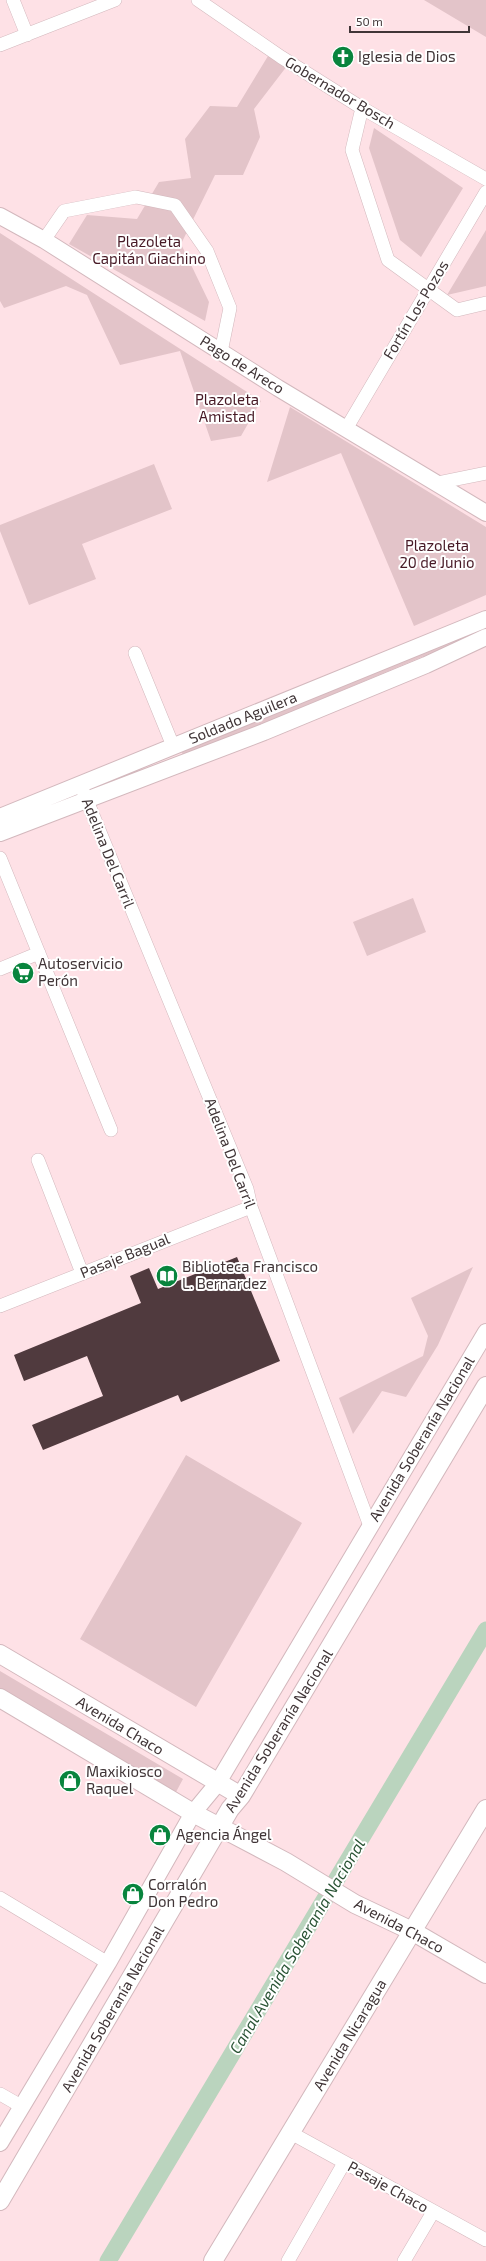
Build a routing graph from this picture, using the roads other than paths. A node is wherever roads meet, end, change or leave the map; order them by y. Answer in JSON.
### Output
{"nodes":[{"id":1,"x":13,"y":0,"type":"edge"},
{"id":2,"x":115,"y":0,"type":"edge"},
{"id":3,"x":198,"y":0,"type":"edge"},
{"id":4,"x":27,"y":35,"type":"junction"},
{"id":5,"x":0,"y":45,"type":"edge"},
{"id":6,"x":362,"y":108,"type":"junction"},
{"id":7,"x":486,"y":179,"type":"edge"},
{"id":8,"x":486,"y":192,"type":"edge"},
{"id":9,"x":0,"y":216,"type":"edge"},
{"id":10,"x":44,"y":240,"type":"junction"},
{"id":11,"x":428,"y":291,"type":"junction"},
{"id":12,"x":486,"y":303,"type":"edge"},
{"id":13,"x":221,"y":352,"type":"junction"},
{"id":14,"x":346,"y":429,"type":"junction"},
{"id":15,"x":486,"y":474,"type":"edge"},
{"id":16,"x":437,"y":483,"type":"junction"},
{"id":17,"x":486,"y":512,"type":"edge"},
{"id":18,"x":486,"y":619,"type":"edge"},
{"id":19,"x":486,"y":637,"type":"edge"},
{"id":20,"x":135,"y":653,"type":"dead end"},
{"id":21,"x":173,"y":746,"type":"junction"},
{"id":22,"x":80,"y":784,"type":"junction"},
{"id":23,"x":87,"y":800,"type":"junction"},
{"id":24,"x":0,"y":817,"type":"edge"},
{"id":25,"x":0,"y":833,"type":"edge"},
{"id":26,"x":0,"y":858,"type":"edge"},
{"id":27,"x":39,"y":953,"type":"junction"},
{"id":28,"x":0,"y":969,"type":"edge"},
{"id":29,"x":111,"y":1130,"type":"dead end"},
{"id":30,"x":38,"y":1160,"type":"dead end"},
{"id":31,"x":251,"y":1207,"type":"junction"},
{"id":32,"x":82,"y":1274,"type":"junction"},
{"id":33,"x":0,"y":1306,"type":"edge"},
{"id":34,"x":486,"y":1332,"type":"edge"},
{"id":35,"x":486,"y":1386,"type":"edge"},
{"id":36,"x":370,"y":1526,"type":"junction"},
{"id":37,"x":0,"y":1654,"type":"edge"},
{"id":38,"x":0,"y":1698,"type":"edge"},
{"id":39,"x":217,"y":1784,"type":"junction"},
{"id":40,"x":241,"y":1796,"type":"junction"},
{"id":41,"x":486,"y":1809,"type":"edge"},
{"id":42,"x":193,"y":1813,"type":"junction"},
{"id":43,"x":220,"y":1826,"type":"junction"},
{"id":44,"x":0,"y":1898,"type":"edge"},
{"id":45,"x":412,"y":1931,"type":"junction"},
{"id":46,"x":108,"y":1963,"type":"junction"},
{"id":47,"x":486,"y":1974,"type":"edge"},
{"id":48,"x":0,"y":2094,"type":"edge"},
{"id":49,"x":21,"y":2106,"type":"junction"},
{"id":50,"x":291,"y":2133,"type":"junction"},
{"id":51,"x":0,"y":2143,"type":"edge"},
{"id":52,"x":344,"y":2163,"type":"junction"},
{"id":53,"x":0,"y":2201,"type":"edge"},
{"id":54,"x":433,"y":2212,"type":"junction"},
{"id":55,"x":486,"y":2240,"type":"edge"},
{"id":56,"x":213,"y":2261,"type":"edge"},
{"id":57,"x":288,"y":2261,"type":"edge"},
{"id":58,"x":404,"y":2261,"type":"edge"}],
"edges":[{"from":1,"to":4,"type":"street"},
{"from":2,"to":4,"type":"street"},
{"from":3,"to":6,"type":"street","name":"Gobernador Bosch"},
{"from":4,"to":5,"type":"street"},
{"from":6,"to":7,"type":"street","name":"Gobernador Bosch"},
{"from":6,"to":11,"type":"street"},
{"from":8,"to":11,"type":"street","name":"Fortín Los Pozos"},
{"from":9,"to":10,"type":"street","name":"Pago de Areco"},
{"from":10,"to":13,"type":"street","name":"Pago de Areco"},
{"from":10,"to":13,"type":"street"},
{"from":11,"to":12,"type":"street"},
{"from":11,"to":14,"type":"street","name":"Fortín Los Pozos"},
{"from":13,"to":14,"type":"street","name":"Pago de Areco"},
{"from":14,"to":16,"type":"street","name":"Pago de Areco"},
{"from":15,"to":16,"type":"street"},
{"from":16,"to":17,"type":"street","name":"Pago de Areco"},
{"from":18,"to":21,"type":"street","name":"Soldado Aguilera"},
{"from":19,"to":23,"type":"street","name":"Soldado Aguilera"},
{"from":20,"to":21,"type":"street"},
{"from":21,"to":22,"type":"street","name":"Soldado Aguilera"},
{"from":22,"to":23,"type":"street","name":"Adelina Del Carril"},
{"from":22,"to":24,"type":"street","name":"Soldado Aguilera"},
{"from":23,"to":25,"type":"street","name":"Soldado Aguilera"},
{"from":23,"to":31,"type":"street","name":"Adelina Del Carril"},
{"from":26,"to":27,"type":"street"},
{"from":27,"to":28,"type":"street"},
{"from":27,"to":29,"type":"street"},
{"from":30,"to":32,"type":"street"},
{"from":31,"to":32,"type":"street","name":"Pasaje Bagual"},
{"from":31,"to":36,"type":"street","name":"Adelina Del Carril"},
{"from":32,"to":33,"type":"street","name":"Pasaje Bagual"},
{"from":34,"to":36,"type":"street","name":"Avenida Soberanía Nacional"},
{"from":35,"to":40,"type":"main road","name":"Avenida Soberanía Nacional"},
{"from":36,"to":39,"type":"street","name":"Avenida Soberanía Nacional"},
{"from":37,"to":39,"type":"main road","name":"Avenida Chaco"},
{"from":38,"to":42,"type":"main road","name":"Avenida Chaco"},
{"from":39,"to":40,"type":"main road","name":"Avenida Chaco"},
{"from":39,"to":42,"type":"street","name":"Avenida Soberanía Nacional"},
{"from":40,"to":43,"type":"main road","name":"Avenida Soberanía Nacional"},
{"from":41,"to":45,"type":"main road","name":"Avenida Nicaragua"},
{"from":42,"to":43,"type":"main road","name":"Avenida Chaco"},
{"from":42,"to":46,"type":"street","name":"Avenida Soberanía Nacional"},
{"from":43,"to":45,"type":"main road","name":"Avenida Chaco"},
{"from":43,"to":53,"type":"main road","name":"Avenida Soberanía Nacional"},
{"from":44,"to":46,"type":"street"},
{"from":45,"to":47,"type":"main road","name":"Avenida Chaco"},
{"from":45,"to":50,"type":"main road","name":"Avenida Nicaragua"},
{"from":46,"to":49,"type":"street","name":"Avenida Soberanía Nacional"},
{"from":48,"to":49,"type":"street"},
{"from":49,"to":51,"type":"street","name":"Avenida Soberanía Nacional"},
{"from":50,"to":52,"type":"street","name":"Pasaje Chaco"},
{"from":50,"to":56,"type":"main road","name":"Avenida Nicaragua"},
{"from":52,"to":54,"type":"street","name":"Pasaje Chaco"},
{"from":52,"to":57,"type":"street"},
{"from":54,"to":55,"type":"street","name":"Pasaje Chaco"},
{"from":54,"to":58,"type":"street"}]}
